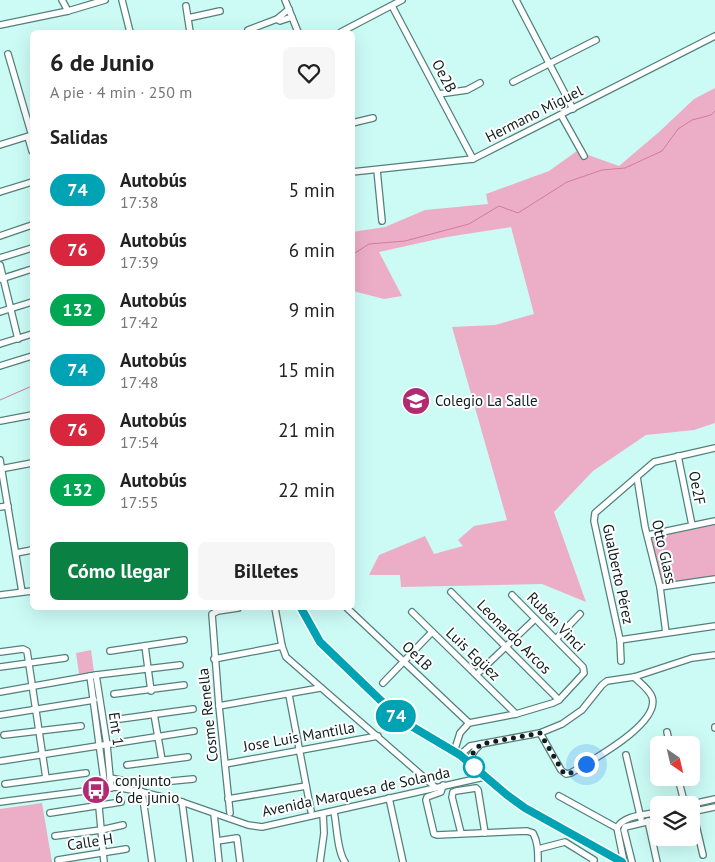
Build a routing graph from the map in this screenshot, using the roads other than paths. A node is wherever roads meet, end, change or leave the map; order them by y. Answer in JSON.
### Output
{"nodes":[{"id":1,"x":62,"y":0,"type":"edge"},
{"id":2,"x":105,"y":0,"type":"edge"},
{"id":3,"x":122,"y":0,"type":"edge"},
{"id":4,"x":286,"y":0,"type":"edge"},
{"id":5,"x":402,"y":0,"type":"edge"},
{"id":6,"x":516,"y":0,"type":"edge"},
{"id":7,"x":186,"y":6,"type":"dead end"},
{"id":8,"x":392,"y":6,"type":"junction"},
{"id":9,"x":289,"y":9,"type":"junction"},
{"id":10,"x":68,"y":11,"type":"junction"},
{"id":11,"x":220,"y":11,"type":"dead end"},
{"id":12,"x":292,"y":17,"type":"junction"},
{"id":13,"x":188,"y":18,"type":"junction"},
{"id":14,"x":277,"y":19,"type":"junction"},
{"id":15,"x":0,"y":25,"type":"edge"},
{"id":16,"x":130,"y":30,"type":"edge"},
{"id":17,"x":190,"y":30,"type":"edge"},
{"id":18,"x":248,"y":30,"type":"dead end"},
{"id":19,"x":297,"y":30,"type":"edge"},
{"id":20,"x":345,"y":30,"type":"edge"},
{"id":21,"x":715,"y":36,"type":"edge"},
{"id":22,"x":596,"y":40,"type":"dead end"},
{"id":23,"x":8,"y":54,"type":"dead end"},
{"id":24,"x":549,"y":64,"type":"junction"},
{"id":25,"x":513,"y":82,"type":"dead end"},
{"id":26,"x":480,"y":83,"type":"dead end"},
{"id":27,"x":439,"y":94,"type":"junction"},
{"id":28,"x":574,"y":108,"type":"junction"},
{"id":29,"x":561,"y":115,"type":"junction"},
{"id":30,"x":373,"y":118,"type":"dead end"},
{"id":31,"x":355,"y":122,"type":"edge"},
{"id":32,"x":30,"y":132,"type":"edge"},
{"id":33,"x":30,"y":136,"type":"edge"},
{"id":34,"x":0,"y":145,"type":"edge"},
{"id":35,"x":584,"y":156,"type":"dead end"},
{"id":36,"x":473,"y":159,"type":"junction"},
{"id":37,"x":376,"y":170,"type":"junction"},
{"id":38,"x":355,"y":172,"type":"edge"},
{"id":39,"x":30,"y":183,"type":"edge"},
{"id":40,"x":0,"y":192,"type":"edge"},
{"id":41,"x":382,"y":221,"type":"dead end"},
{"id":42,"x":30,"y":226,"type":"edge"},
{"id":43,"x":0,"y":236,"type":"edge"},
{"id":44,"x":30,"y":249,"type":"edge"},
{"id":45,"x":0,"y":258,"type":"edge"},
{"id":46,"x":0,"y":265,"type":"edge"},
{"id":47,"x":30,"y":270,"type":"edge"},
{"id":48,"x":2,"y":279,"type":"edge"},
{"id":49,"x":30,"y":303,"type":"edge"},
{"id":50,"x":11,"y":308,"type":"junction"},
{"id":51,"x":0,"y":312,"type":"edge"},
{"id":52,"x":30,"y":335,"type":"edge"},
{"id":53,"x":18,"y":339,"type":"junction"},
{"id":54,"x":0,"y":344,"type":"edge"},
{"id":55,"x":30,"y":357,"type":"edge"},
{"id":56,"x":0,"y":366,"type":"edge"},
{"id":57,"x":30,"y":415,"type":"edge"},
{"id":58,"x":0,"y":421,"type":"edge"},
{"id":59,"x":715,"y":448,"type":"edge"},
{"id":60,"x":678,"y":456,"type":"junction"},
{"id":61,"x":0,"y":460,"type":"edge"},
{"id":62,"x":30,"y":463,"type":"edge"},
{"id":63,"x":1,"y":469,"type":"edge"},
{"id":64,"x":637,"y":477,"type":"junction"},
{"id":65,"x":8,"y":506,"type":"junction"},
{"id":66,"x":0,"y":507,"type":"edge"},
{"id":67,"x":715,"y":521,"type":"edge"},
{"id":68,"x":692,"y":525,"type":"junction"},
{"id":69,"x":648,"y":535,"type":"junction"},
{"id":70,"x":30,"y":550,"type":"edge"},
{"id":71,"x":16,"y":553,"type":"junction"},
{"id":72,"x":715,"y":579,"type":"edge"},
{"id":73,"x":660,"y":587,"type":"junction"},
{"id":74,"x":30,"y":591,"type":"edge"},
{"id":75,"x":22,"y":592,"type":"junction"},
{"id":76,"x":451,"y":592,"type":"dead end"},
{"id":77,"x":0,"y":595,"type":"edge"},
{"id":78,"x":512,"y":595,"type":"dead end"},
{"id":79,"x":225,"y":610,"type":"edge"},
{"id":80,"x":275,"y":610,"type":"edge"},
{"id":81,"x":302,"y":610,"type":"edge"},
{"id":82,"x":349,"y":610,"type":"edge"},
{"id":83,"x":412,"y":612,"type":"dead end"},
{"id":84,"x":580,"y":614,"type":"dead end"},
{"id":85,"x":535,"y":619,"type":"junction"},
{"id":86,"x":715,"y":626,"type":"edge"},
{"id":87,"x":432,"y":632,"type":"junction"},
{"id":88,"x":666,"y":633,"type":"junction"},
{"id":89,"x":556,"y":639,"type":"junction"},
{"id":90,"x":184,"y":640,"type":"dead end"},
{"id":91,"x":620,"y":640,"type":"junction"},
{"id":92,"x":0,"y":646,"type":"edge"},
{"id":93,"x":145,"y":646,"type":"junction"},
{"id":94,"x":282,"y":646,"type":"junction"},
{"id":95,"x":506,"y":647,"type":"junction"},
{"id":96,"x":8,"y":651,"type":"junction"},
{"id":97,"x":110,"y":651,"type":"dead end"},
{"id":98,"x":0,"y":652,"type":"edge"},
{"id":99,"x":715,"y":655,"type":"edge"},
{"id":100,"x":65,"y":658,"type":"dead end"},
{"id":101,"x":214,"y":660,"type":"junction"},
{"id":102,"x":404,"y":661,"type":"junction"},
{"id":103,"x":621,"y":661,"type":"dead end"},
{"id":104,"x":29,"y":663,"type":"junction"},
{"id":105,"x":180,"y":665,"type":"dead end"},
{"id":106,"x":0,"y":667,"type":"edge"},
{"id":107,"x":148,"y":669,"type":"junction"},
{"id":108,"x":477,"y":674,"type":"junction"},
{"id":109,"x":93,"y":675,"type":"junction"},
{"id":110,"x":634,"y":677,"type":"junction"},
{"id":111,"x":384,"y":683,"type":"dead end"},
{"id":112,"x":184,"y":685,"type":"dead end"},
{"id":113,"x":33,"y":686,"type":"junction"},
{"id":114,"x":320,"y":688,"type":"junction"},
{"id":115,"x":151,"y":690,"type":"junction"},
{"id":116,"x":0,"y":692,"type":"edge"},
{"id":117,"x":114,"y":694,"type":"dead end"},
{"id":118,"x":289,"y":695,"type":"junction"},
{"id":119,"x":94,"y":700,"type":"junction"},
{"id":120,"x":559,"y":700,"type":"junction"},
{"id":121,"x":219,"y":706,"type":"junction"},
{"id":122,"x":36,"y":709,"type":"junction"},
{"id":123,"x":193,"y":709,"type":"dead end"},
{"id":124,"x":154,"y":714,"type":"junction"},
{"id":125,"x":516,"y":714,"type":"junction"},
{"id":126,"x":0,"y":715,"type":"edge"},
{"id":127,"x":120,"y":719,"type":"dead end"},
{"id":128,"x":469,"y":723,"type":"junction"},
{"id":129,"x":81,"y":726,"type":"dead end"},
{"id":130,"x":40,"y":731,"type":"junction"},
{"id":131,"x":194,"y":731,"type":"dead end"},
{"id":132,"x":667,"y":732,"type":"dead end"},
{"id":133,"x":540,"y":733,"type":"junction"},
{"id":134,"x":4,"y":735,"type":"dead end"},
{"id":135,"x":378,"y":736,"type":"junction"},
{"id":136,"x":668,"y":736,"type":"edge"},
{"id":137,"x":158,"y":737,"type":"junction"},
{"id":138,"x":481,"y":744,"type":"junction"},
{"id":139,"x":103,"y":746,"type":"junction"},
{"id":140,"x":300,"y":750,"type":"junction"},
{"id":141,"x":457,"y":754,"type":"junction"},
{"id":142,"x":626,"y":755,"type":"dead end"},
{"id":143,"x":43,"y":756,"type":"junction"},
{"id":144,"x":188,"y":757,"type":"dead end"},
{"id":145,"x":162,"y":760,"type":"junction"},
{"id":146,"x":1,"y":761,"type":"edge"},
{"id":147,"x":468,"y":761,"type":"junction"},
{"id":148,"x":225,"y":764,"type":"junction"},
{"id":149,"x":127,"y":765,"type":"dead end"},
{"id":150,"x":86,"y":773,"type":"dead end"},
{"id":151,"x":484,"y":777,"type":"junction"},
{"id":152,"x":46,"y":778,"type":"junction"},
{"id":153,"x":110,"y":778,"type":"junction"},
{"id":154,"x":193,"y":779,"type":"dead end"},
{"id":155,"x":5,"y":784,"type":"dead end"},
{"id":156,"x":444,"y":785,"type":"junction"},
{"id":157,"x":306,"y":786,"type":"junction"},
{"id":158,"x":435,"y":787,"type":"junction"},
{"id":159,"x":108,"y":788,"type":"junction"},
{"id":160,"x":94,"y":790,"type":"junction"},
{"id":161,"x":142,"y":792,"type":"junction"},
{"id":162,"x":559,"y":796,"type":"dead end"},
{"id":163,"x":389,"y":798,"type":"junction"},
{"id":164,"x":228,"y":799,"type":"junction"},
{"id":165,"x":715,"y":799,"type":"edge"},
{"id":166,"x":0,"y":802,"type":"edge"},
{"id":167,"x":121,"y":802,"type":"dead end"},
{"id":168,"x":182,"y":802,"type":"junction"},
{"id":169,"x":700,"y":802,"type":"edge"},
{"id":170,"x":99,"y":807,"type":"junction"},
{"id":171,"x":715,"y":807,"type":"edge"},
{"id":172,"x":700,"y":810,"type":"edge"},
{"id":173,"x":311,"y":811,"type":"dead end"},
{"id":174,"x":334,"y":812,"type":"junction"},
{"id":175,"x":50,"y":813,"type":"dead end"},
{"id":176,"x":230,"y":813,"type":"dead end"},
{"id":177,"x":214,"y":814,"type":"junction"},
{"id":178,"x":323,"y":814,"type":"junction"},
{"id":179,"x":650,"y":817,"type":"edge"},
{"id":180,"x":644,"y":820,"type":"junction"},
{"id":181,"x":650,"y":820,"type":"edge"},
{"id":182,"x":123,"y":825,"type":"dead end"},
{"id":183,"x":617,"y":828,"type":"junction"},
{"id":184,"x":101,"y":830,"type":"junction"},
{"id":185,"x":461,"y":833,"type":"junction"},
{"id":186,"x":486,"y":833,"type":"junction"},
{"id":187,"x":55,"y":836,"type":"dead end"},
{"id":188,"x":217,"y":841,"type":"junction"},
{"id":189,"x":700,"y":843,"type":"edge"},
{"id":190,"x":538,"y":849,"type":"junction"},
{"id":191,"x":126,"y":850,"type":"dead end"},
{"id":192,"x":103,"y":854,"type":"junction"},
{"id":193,"x":703,"y":855,"type":"dead end"},
{"id":194,"x":58,"y":860,"type":"dead end"},
{"id":195,"x":104,"y":862,"type":"edge"},
{"id":196,"x":152,"y":862,"type":"edge"},
{"id":197,"x":190,"y":862,"type":"edge"},
{"id":198,"x":220,"y":862,"type":"edge"},
{"id":199,"x":240,"y":862,"type":"edge"},
{"id":200,"x":320,"y":862,"type":"edge"},
{"id":201,"x":345,"y":862,"type":"edge"},
{"id":202,"x":403,"y":862,"type":"edge"},
{"id":203,"x":538,"y":862,"type":"edge"},
{"id":204,"x":593,"y":862,"type":"edge"},
{"id":205,"x":623,"y":862,"type":"edge"},
{"id":206,"x":632,"y":862,"type":"edge"},
{"id":207,"x":657,"y":862,"type":"edge"}],
"edges":[{"from":1,"to":10,"type":"street"},
{"from":2,"to":10,"type":"street"},
{"from":3,"to":16,"type":"street"},
{"from":4,"to":9,"type":"street"},
{"from":5,"to":8,"type":"street"},
{"from":6,"to":24,"type":"street"},
{"from":7,"to":13,"type":"street"},
{"from":8,"to":20,"type":"street"},
{"from":8,"to":27,"type":"street","name":"Oe2B"},
{"from":9,"to":12,"type":"street"},
{"from":9,"to":14,"type":"street"},
{"from":10,"to":15,"type":"street"},
{"from":11,"to":13,"type":"street"},
{"from":12,"to":14,"type":"street"},
{"from":12,"to":19,"type":"street"},
{"from":13,"to":17,"type":"street"},
{"from":14,"to":18,"type":"street"},
{"from":21,"to":28,"type":"street","name":"Hermano Miguel"},
{"from":22,"to":24,"type":"street"},
{"from":23,"to":32,"type":"street"},
{"from":24,"to":25,"type":"street"},
{"from":24,"to":28,"type":"street"},
{"from":26,"to":27,"type":"street"},
{"from":27,"to":36,"type":"street","name":"Oe2B"},
{"from":28,"to":29,"type":"street","name":"Hermano Miguel"},
{"from":29,"to":35,"type":"street"},
{"from":29,"to":36,"type":"street","name":"Hermano Miguel"},
{"from":30,"to":31,"type":"street"},
{"from":33,"to":34,"type":"street"},
{"from":36,"to":37,"type":"street","name":"Hermano Miguel"},
{"from":37,"to":38,"type":"street","name":"Hermano Miguel"},
{"from":37,"to":41,"type":"street"},
{"from":39,"to":40,"type":"street"},
{"from":42,"to":43,"type":"street"},
{"from":44,"to":45,"type":"street"},
{"from":46,"to":48,"type":"street"},
{"from":47,"to":48,"type":"street"},
{"from":48,"to":50,"type":"street"},
{"from":49,"to":50,"type":"street"},
{"from":50,"to":51,"type":"street"},
{"from":50,"to":53,"type":"street"},
{"from":52,"to":53,"type":"street"},
{"from":53,"to":54,"type":"street"},
{"from":55,"to":56,"type":"street"},
{"from":57,"to":58,"type":"street"},
{"from":59,"to":60,"type":"street","name":"Gualberto Pérez"},
{"from":60,"to":64,"type":"street","name":"Gualberto Pérez"},
{"from":60,"to":68,"type":"street","name":"Oe2F"},
{"from":61,"to":63,"type":"street"},
{"from":62,"to":63,"type":"street"},
{"from":63,"to":65,"type":"street"},
{"from":64,"to":69,"type":"street","name":"Otto Glass"},
{"from":64,"to":91,"type":"street","name":"Gualberto Pérez"},
{"from":65,"to":66,"type":"street"},
{"from":65,"to":71,"type":"street"},
{"from":67,"to":68,"type":"street"},
{"from":68,"to":69,"type":"street"},
{"from":69,"to":73,"type":"street","name":"Otto Glass"},
{"from":70,"to":71,"type":"street"},
{"from":71,"to":75,"type":"street"},
{"from":72,"to":73,"type":"street"},
{"from":73,"to":88,"type":"street","name":"Otto Glass"},
{"from":74,"to":75,"type":"street"},
{"from":75,"to":77,"type":"street"},
{"from":76,"to":95,"type":"street","name":"Leonardo Arcos"},
{"from":78,"to":85,"type":"street","name":"Rubén Vinci"},
{"from":79,"to":101,"type":"street","name":"Cosme Renella"},
{"from":80,"to":94,"type":"street"},
{"from":81,"to":141,"type":"street"},
{"from":82,"to":102,"type":"street","name":"Oe1B"},
{"from":83,"to":87,"type":"street","name":"Luis Egüez"},
{"from":84,"to":89,"type":"street"},
{"from":85,"to":89,"type":"street","name":"Rubén Vinci"},
{"from":85,"to":95,"type":"street"},
{"from":86,"to":88,"type":"street"},
{"from":87,"to":102,"type":"street"},
{"from":87,"to":108,"type":"street","name":"Luis Egüez"},
{"from":88,"to":91,"type":"street"},
{"from":89,"to":120,"type":"street","name":"Rubén Vinci"},
{"from":90,"to":93,"type":"street"},
{"from":91,"to":103,"type":"street","name":"Gualberto Pérez"},
{"from":92,"to":96,"type":"street"},
{"from":93,"to":97,"type":"street"},
{"from":93,"to":107,"type":"street"},
{"from":94,"to":101,"type":"street"},
{"from":94,"to":114,"type":"street"},
{"from":95,"to":108,"type":"street"},
{"from":95,"to":120,"type":"street","name":"Leonardo Arcos"},
{"from":96,"to":98,"type":"street"},
{"from":96,"to":104,"type":"street"},
{"from":99,"to":110,"type":"street"},
{"from":100,"to":104,"type":"street"},
{"from":101,"to":121,"type":"street","name":"Cosme Renella"},
{"from":102,"to":111,"type":"street"},
{"from":102,"to":128,"type":"street","name":"Oe1B"},
{"from":104,"to":106,"type":"street"},
{"from":104,"to":113,"type":"street"},
{"from":105,"to":107,"type":"street"},
{"from":107,"to":109,"type":"street"},
{"from":107,"to":115,"type":"street"},
{"from":108,"to":125,"type":"street","name":"Luis Egüez"},
{"from":109,"to":113,"type":"street"},
{"from":109,"to":119,"type":"street","name":"Ent 1"},
{"from":109,"to":139,"type":"street","name":"Ent 1"},
{"from":110,"to":133,"type":"street"},
{"from":110,"to":133,"type":"street"},
{"from":112,"to":115,"type":"street"},
{"from":113,"to":116,"type":"street"},
{"from":113,"to":122,"type":"street"},
{"from":114,"to":118,"type":"street"},
{"from":114,"to":135,"type":"street"},
{"from":115,"to":117,"type":"street"},
{"from":118,"to":121,"type":"street"},
{"from":118,"to":140,"type":"street"},
{"from":119,"to":122,"type":"street"},
{"from":119,"to":139,"type":"street","name":"Ent 1"},
{"from":120,"to":125,"type":"street"},
{"from":121,"to":148,"type":"street","name":"Cosme Renella"},
{"from":122,"to":126,"type":"street"},
{"from":122,"to":130,"type":"street"},
{"from":123,"to":124,"type":"street"},
{"from":124,"to":127,"type":"street"},
{"from":124,"to":137,"type":"street"},
{"from":125,"to":128,"type":"street"},
{"from":128,"to":141,"type":"street"},
{"from":129,"to":130,"type":"street"},
{"from":130,"to":134,"type":"street"},
{"from":130,"to":143,"type":"street"},
{"from":131,"to":137,"type":"street"},
{"from":132,"to":136,"type":"street"},
{"from":133,"to":138,"type":"street"},
{"from":135,"to":140,"type":"street","name":"Jose Luis Mantilla"},
{"from":135,"to":158,"type":"street"},
{"from":137,"to":139,"type":"street"},
{"from":137,"to":145,"type":"street"},
{"from":138,"to":141,"type":"street"},
{"from":138,"to":147,"type":"street"},
{"from":139,"to":143,"type":"street"},
{"from":139,"to":153,"type":"street","name":"Ent 1"},
{"from":139,"to":159,"type":"street","name":"Ent 1"},
{"from":140,"to":148,"type":"street","name":"Jose Luis Mantilla"},
{"from":140,"to":157,"type":"street"},
{"from":141,"to":147,"type":"street"},
{"from":142,"to":180,"type":"street"},
{"from":143,"to":146,"type":"street"},
{"from":143,"to":152,"type":"street"},
{"from":144,"to":145,"type":"street"},
{"from":145,"to":149,"type":"street"},
{"from":147,"to":151,"type":"street"},
{"from":148,"to":164,"type":"street","name":"Cosme Renella"},
{"from":150,"to":152,"type":"street"},
{"from":151,"to":156,"type":"street","name":"Avenida Marquesa de Solanda"},
{"from":151,"to":205,"type":"street"},
{"from":152,"to":155,"type":"street"},
{"from":153,"to":154,"type":"street"},
{"from":153,"to":159,"type":"street","name":"Ent 1"},
{"from":156,"to":158,"type":"street","name":"Avenida Marquesa de Solanda"},
{"from":156,"to":185,"type":"street"},
{"from":157,"to":164,"type":"street"},
{"from":157,"to":173,"type":"street"},
{"from":158,"to":163,"type":"street","name":"Avenida Marquesa de Solanda"},
{"from":159,"to":160,"type":"street","name":"Avenida Marquesa de Solanda"},
{"from":159,"to":161,"type":"street","name":"Avenida Marquesa de Solanda"},
{"from":160,"to":166,"type":"street","name":"Avenida Marquesa de Solanda"},
{"from":160,"to":170,"type":"street"},
{"from":161,"to":168,"type":"street","name":"Avenida Marquesa de Solanda"},
{"from":161,"to":196,"type":"street"},
{"from":162,"to":183,"type":"street"},
{"from":163,"to":174,"type":"street","name":"Avenida Marquesa de Solanda"},
{"from":163,"to":202,"type":"street"},
{"from":164,"to":176,"type":"street","name":"Cosme Renella"},
{"from":165,"to":169,"type":"street"},
{"from":167,"to":170,"type":"street"},
{"from":168,"to":177,"type":"street","name":"Avenida Marquesa de Solanda"},
{"from":168,"to":197,"type":"street"},
{"from":170,"to":175,"type":"street"},
{"from":170,"to":184,"type":"street"},
{"from":171,"to":172,"type":"street"},
{"from":174,"to":178,"type":"street","name":"Avenida Marquesa de Solanda"},
{"from":174,"to":201,"type":"street"},
{"from":177,"to":178,"type":"street","name":"Avenida Marquesa de Solanda"},
{"from":177,"to":188,"type":"street"},
{"from":178,"to":200,"type":"street"},
{"from":179,"to":180,"type":"street"},
{"from":180,"to":181,"type":"street"},
{"from":180,"to":183,"type":"street"},
{"from":180,"to":206,"type":"street"},
{"from":180,"to":207,"type":"street"},
{"from":182,"to":184,"type":"street"},
{"from":183,"to":205,"type":"street"},
{"from":184,"to":187,"type":"street"},
{"from":184,"to":192,"type":"street"},
{"from":185,"to":186,"type":"street"},
{"from":185,"to":186,"type":"street"},
{"from":186,"to":190,"type":"street"},
{"from":188,"to":198,"type":"street"},
{"from":188,"to":199,"type":"street"},
{"from":189,"to":193,"type":"street"},
{"from":190,"to":203,"type":"street"},
{"from":190,"to":204,"type":"street"},
{"from":191,"to":192,"type":"street","name":"Calle H"},
{"from":192,"to":194,"type":"street","name":"Calle H"},
{"from":192,"to":195,"type":"street"}]}
